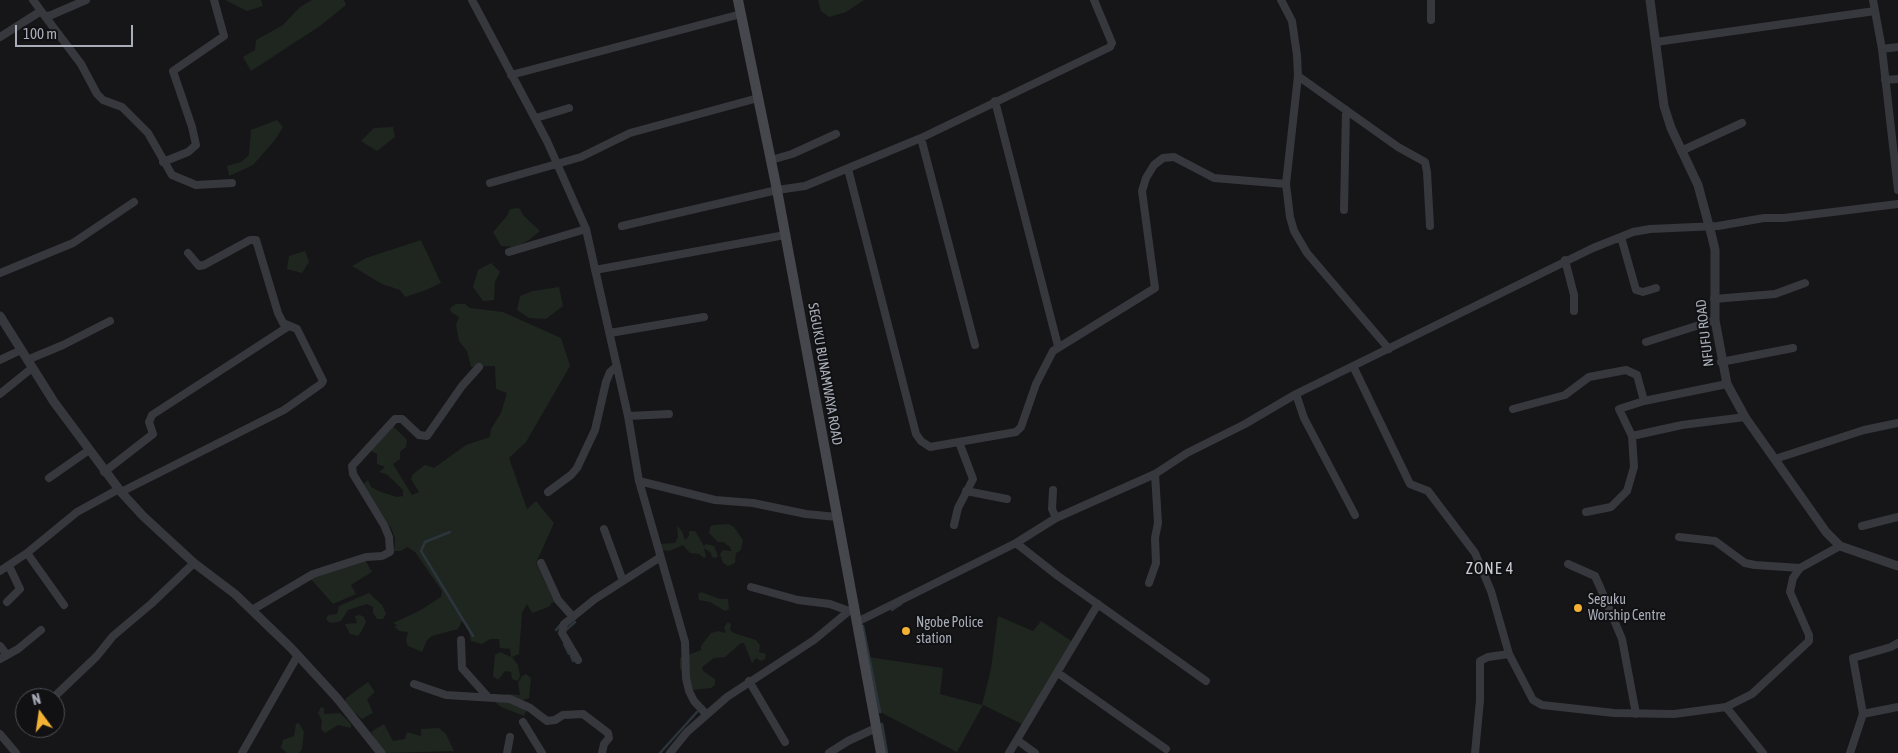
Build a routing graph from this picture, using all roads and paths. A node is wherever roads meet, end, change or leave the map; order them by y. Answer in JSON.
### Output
{"nodes":[{"id":1,"x":32,"y":0,"type":"edge"},
{"id":2,"x":86,"y":0,"type":"edge"},
{"id":3,"x":214,"y":0,"type":"edge"},
{"id":4,"x":472,"y":0,"type":"edge"},
{"id":5,"x":738,"y":0,"type":"edge"},
{"id":6,"x":1094,"y":0,"type":"edge"},
{"id":7,"x":1281,"y":0,"type":"edge"},
{"id":8,"x":1431,"y":0,"type":"edge"},
{"id":9,"x":1650,"y":0,"type":"edge"},
{"id":10,"x":1873,"y":0,"type":"edge"},
{"id":11,"x":1875,"y":11,"type":"junction"},
{"id":12,"x":42,"y":13,"type":"junction"},
{"id":13,"x":741,"y":14,"type":"junction"},
{"id":14,"x":1431,"y":20,"type":"dead end"},
{"id":15,"x":0,"y":37,"type":"edge"},
{"id":16,"x":1656,"y":42,"type":"junction"},
{"id":17,"x":1898,"y":47,"type":"edge"},
{"id":18,"x":1882,"y":49,"type":"junction"},
{"id":19,"x":511,"y":75,"type":"junction"},
{"id":20,"x":1298,"y":76,"type":"junction"},
{"id":21,"x":1898,"y":79,"type":"edge"},
{"id":22,"x":1885,"y":80,"type":"junction"},
{"id":23,"x":758,"y":98,"type":"junction"},
{"id":24,"x":995,"y":101,"type":"junction"},
{"id":25,"x":569,"y":108,"type":"dead end"},
{"id":26,"x":1346,"y":110,"type":"junction"},
{"id":27,"x":536,"y":118,"type":"junction"},
{"id":28,"x":1742,"y":122,"type":"dead end"},
{"id":29,"x":836,"y":134,"type":"dead end"},
{"id":30,"x":921,"y":138,"type":"junction"},
{"id":31,"x":1681,"y":151,"type":"junction"},
{"id":32,"x":771,"y":160,"type":"junction"},
{"id":33,"x":163,"y":162,"type":"junction"},
{"id":34,"x":557,"y":164,"type":"junction"},
{"id":35,"x":1897,"y":164,"type":"edge"},
{"id":36,"x":848,"y":169,"type":"junction"},
{"id":37,"x":232,"y":183,"type":"dead end"},
{"id":38,"x":490,"y":183,"type":"dead end"},
{"id":39,"x":1286,"y":184,"type":"junction"},
{"id":40,"x":777,"y":190,"type":"junction"},
{"id":41,"x":1898,"y":190,"type":"edge"},
{"id":42,"x":134,"y":202,"type":"dead end"},
{"id":43,"x":1898,"y":204,"type":"edge"},
{"id":44,"x":1344,"y":210,"type":"dead end"},
{"id":45,"x":622,"y":226,"type":"dead end"},
{"id":46,"x":1430,"y":226,"type":"dead end"},
{"id":47,"x":1710,"y":226,"type":"junction"},
{"id":48,"x":586,"y":229,"type":"junction"},
{"id":49,"x":785,"y":235,"type":"junction"},
{"id":50,"x":1621,"y":237,"type":"junction"},
{"id":51,"x":509,"y":252,"type":"dead end"},
{"id":52,"x":188,"y":253,"type":"dead end"},
{"id":53,"x":1565,"y":260,"type":"junction"},
{"id":54,"x":595,"y":270,"type":"junction"},
{"id":55,"x":0,"y":273,"type":"edge"},
{"id":56,"x":1805,"y":283,"type":"dead end"},
{"id":57,"x":1656,"y":288,"type":"dead end"},
{"id":58,"x":1714,"y":299,"type":"junction"},
{"id":59,"x":1574,"y":311,"type":"dead end"},
{"id":60,"x":0,"y":316,"type":"edge"},
{"id":61,"x":704,"y":317,"type":"dead end"},
{"id":62,"x":1715,"y":320,"type":"junction"},
{"id":63,"x":110,"y":321,"type":"dead end"},
{"id":64,"x":289,"y":326,"type":"junction"},
{"id":65,"x":610,"y":333,"type":"junction"},
{"id":66,"x":1646,"y":342,"type":"dead end"},
{"id":67,"x":975,"y":344,"type":"dead end"},
{"id":68,"x":1058,"y":346,"type":"junction"},
{"id":69,"x":1793,"y":348,"type":"dead end"},
{"id":70,"x":1389,"y":349,"type":"junction"},
{"id":71,"x":21,"y":350,"type":"junction"},
{"id":72,"x":0,"y":360,"type":"edge"},
{"id":73,"x":1722,"y":362,"type":"junction"},
{"id":74,"x":30,"y":364,"type":"junction"},
{"id":75,"x":617,"y":366,"type":"junction"},
{"id":76,"x":1352,"y":366,"type":"junction"},
{"id":77,"x":479,"y":367,"type":"dead end"},
{"id":78,"x":1727,"y":384,"type":"junction"},
{"id":79,"x":0,"y":394,"type":"edge"},
{"id":80,"x":1296,"y":394,"type":"junction"},
{"id":81,"x":1644,"y":401,"type":"junction"},
{"id":82,"x":1513,"y":409,"type":"dead end"},
{"id":83,"x":669,"y":414,"type":"dead end"},
{"id":84,"x":628,"y":416,"type":"junction"},
{"id":85,"x":1745,"y":417,"type":"junction"},
{"id":86,"x":1898,"y":422,"type":"edge"},
{"id":87,"x":1632,"y":436,"type":"junction"},
{"id":88,"x":960,"y":442,"type":"junction"},
{"id":89,"x":89,"y":450,"type":"junction"},
{"id":90,"x":1775,"y":458,"type":"junction"},
{"id":91,"x":104,"y":472,"type":"junction"},
{"id":92,"x":1155,"y":474,"type":"junction"},
{"id":93,"x":49,"y":478,"type":"dead end"},
{"id":94,"x":638,"y":481,"type":"junction"},
{"id":95,"x":120,"y":490,"type":"junction"},
{"id":96,"x":1053,"y":490,"type":"dead end"},
{"id":97,"x":966,"y":491,"type":"junction"},
{"id":98,"x":548,"y":492,"type":"dead end"},
{"id":99,"x":1007,"y":499,"type":"dead end"},
{"id":100,"x":1586,"y":512,"type":"dead end"},
{"id":101,"x":1355,"y":515,"type":"dead end"},
{"id":102,"x":837,"y":517,"type":"junction"},
{"id":103,"x":1898,"y":517,"type":"edge"},
{"id":104,"x":1056,"y":518,"type":"junction"},
{"id":105,"x":954,"y":524,"type":"dead end"},
{"id":106,"x":1862,"y":526,"type":"dead end"},
{"id":107,"x":604,"y":529,"type":"dead end"},
{"id":108,"x":1679,"y":537,"type":"dead end"},
{"id":109,"x":1016,"y":542,"type":"junction"},
{"id":110,"x":1840,"y":546,"type":"junction"},
{"id":111,"x":27,"y":553,"type":"junction"},
{"id":112,"x":659,"y":558,"type":"junction"},
{"id":113,"x":194,"y":563,"type":"junction"},
{"id":114,"x":541,"y":563,"type":"dead end"},
{"id":115,"x":1568,"y":564,"type":"dead end"},
{"id":116,"x":9,"y":566,"type":"junction"},
{"id":117,"x":1898,"y":566,"type":"edge"},
{"id":118,"x":1800,"y":568,"type":"junction"},
{"id":119,"x":0,"y":571,"type":"edge"},
{"id":120,"x":623,"y":581,"type":"junction"},
{"id":121,"x":1150,"y":583,"type":"dead end"},
{"id":122,"x":751,"y":587,"type":"dead end"},
{"id":123,"x":8,"y":602,"type":"dead end"},
{"id":124,"x":1098,"y":604,"type":"junction"},
{"id":125,"x":64,"y":605,"type":"dead end"},
{"id":126,"x":852,"y":609,"type":"junction"},
{"id":127,"x":252,"y":610,"type":"junction"},
{"id":128,"x":573,"y":617,"type":"junction"},
{"id":129,"x":857,"y":622,"type":"junction"},
{"id":130,"x":42,"y":630,"type":"dead end"},
{"id":131,"x":462,"y":640,"type":"dead end"},
{"id":132,"x":1898,"y":643,"type":"edge"},
{"id":133,"x":0,"y":646,"type":"edge"},
{"id":134,"x":1508,"y":654,"type":"junction"},
{"id":135,"x":298,"y":655,"type":"junction"},
{"id":136,"x":3,"y":657,"type":"edge"},
{"id":137,"x":578,"y":660,"type":"dead end"},
{"id":138,"x":1058,"y":673,"type":"junction"},
{"id":139,"x":748,"y":681,"type":"junction"},
{"id":140,"x":1206,"y":681,"type":"dead end"},
{"id":141,"x":414,"y":684,"type":"dead end"},
{"id":142,"x":63,"y":688,"type":"edge"},
{"id":143,"x":487,"y":696,"type":"junction"},
{"id":144,"x":1726,"y":707,"type":"junction"},
{"id":145,"x":1898,"y":707,"type":"edge"},
{"id":146,"x":706,"y":714,"type":"junction"},
{"id":147,"x":1636,"y":714,"type":"junction"},
{"id":148,"x":1863,"y":714,"type":"junction"},
{"id":149,"x":523,"y":722,"type":"dead end"},
{"id":150,"x":876,"y":728,"type":"junction"},
{"id":151,"x":0,"y":734,"type":"edge"},
{"id":152,"x":510,"y":737,"type":"dead end"},
{"id":153,"x":1017,"y":740,"type":"junction"},
{"id":154,"x":786,"y":742,"type":"dead end"},
{"id":155,"x":1166,"y":750,"type":"dead end"},
{"id":156,"x":16,"y":753,"type":"edge"},
{"id":157,"x":242,"y":753,"type":"edge"},
{"id":158,"x":381,"y":753,"type":"edge"},
{"id":159,"x":507,"y":753,"type":"edge"},
{"id":160,"x":542,"y":753,"type":"edge"},
{"id":161,"x":602,"y":753,"type":"edge"},
{"id":162,"x":670,"y":753,"type":"edge"},
{"id":163,"x":829,"y":753,"type":"edge"},
{"id":164,"x":881,"y":753,"type":"edge"},
{"id":165,"x":1008,"y":753,"type":"edge"},
{"id":166,"x":1035,"y":753,"type":"edge"},
{"id":167,"x":1475,"y":753,"type":"edge"},
{"id":168,"x":1763,"y":753,"type":"edge"},
{"id":169,"x":1850,"y":753,"type":"edge"}],
"edges":[{"from":1,"to":12,"type":"street"},
{"from":2,"to":12,"type":"street"},
{"from":3,"to":33,"type":"street"},
{"from":4,"to":19,"type":"street"},
{"from":5,"to":13,"type":"main road","name":"SEGUKU BUNAMWAYA ROAD"},
{"from":6,"to":24,"type":"street"},
{"from":7,"to":20,"type":"street"},
{"from":8,"to":14,"type":"street"},
{"from":9,"to":16,"type":"street","name":"NFUFU ROAD"},
{"from":10,"to":11,"type":"street"},
{"from":11,"to":16,"type":"street"},
{"from":11,"to":18,"type":"street"},
{"from":12,"to":15,"type":"street"},
{"from":12,"to":33,"type":"street"},
{"from":13,"to":19,"type":"street"},
{"from":13,"to":23,"type":"main road","name":"SEGUKU BUNAMWAYA ROAD"},
{"from":16,"to":31,"type":"street","name":"NFUFU ROAD"},
{"from":17,"to":18,"type":"street"},
{"from":18,"to":22,"type":"street"},
{"from":19,"to":27,"type":"street"},
{"from":20,"to":26,"type":"street"},
{"from":20,"to":39,"type":"street"},
{"from":21,"to":22,"type":"street"},
{"from":22,"to":35,"type":"street"},
{"from":23,"to":32,"type":"main road","name":"SEGUKU BUNAMWAYA ROAD"},
{"from":23,"to":34,"type":"street"},
{"from":24,"to":30,"type":"street"},
{"from":24,"to":68,"type":"street"},
{"from":25,"to":27,"type":"street"},
{"from":26,"to":44,"type":"street"},
{"from":26,"to":46,"type":"street"},
{"from":27,"to":34,"type":"street"},
{"from":28,"to":31,"type":"street"},
{"from":29,"to":32,"type":"street"},
{"from":30,"to":36,"type":"street"},
{"from":30,"to":67,"type":"street"},
{"from":31,"to":47,"type":"street","name":"NFUFU ROAD"},
{"from":32,"to":40,"type":"main road","name":"SEGUKU BUNAMWAYA ROAD"},
{"from":33,"to":37,"type":"street"},
{"from":34,"to":38,"type":"street"},
{"from":34,"to":48,"type":"street"},
{"from":35,"to":41,"type":"street"},
{"from":36,"to":40,"type":"street"},
{"from":36,"to":88,"type":"street"},
{"from":39,"to":68,"type":"street"},
{"from":39,"to":70,"type":"street"},
{"from":40,"to":45,"type":"street"},
{"from":40,"to":49,"type":"main road","name":"SEGUKU BUNAMWAYA ROAD"},
{"from":42,"to":55,"type":"street"},
{"from":43,"to":47,"type":"street"},
{"from":47,"to":50,"type":"street"},
{"from":47,"to":58,"type":"street","name":"NFUFU ROAD"},
{"from":48,"to":51,"type":"street"},
{"from":48,"to":54,"type":"street"},
{"from":49,"to":54,"type":"street"},
{"from":49,"to":102,"type":"main road","name":"SEGUKU BUNAMWAYA ROAD"},
{"from":50,"to":53,"type":"street"},
{"from":50,"to":57,"type":"street"},
{"from":52,"to":64,"type":"street"},
{"from":53,"to":59,"type":"street"},
{"from":53,"to":70,"type":"street"},
{"from":54,"to":65,"type":"street"},
{"from":56,"to":58,"type":"street"},
{"from":58,"to":62,"type":"street","name":"NFUFU ROAD"},
{"from":60,"to":71,"type":"street"},
{"from":61,"to":65,"type":"street"},
{"from":62,"to":66,"type":"street"},
{"from":62,"to":73,"type":"street","name":"NFUFU ROAD"},
{"from":63,"to":74,"type":"street"},
{"from":64,"to":91,"type":"street"},
{"from":64,"to":95,"type":"street"},
{"from":65,"to":75,"type":"street"},
{"from":68,"to":88,"type":"street"},
{"from":69,"to":73,"type":"street"},
{"from":70,"to":76,"type":"street"},
{"from":71,"to":72,"type":"street"},
{"from":71,"to":74,"type":"street"},
{"from":73,"to":78,"type":"street","name":"NFUFU ROAD"},
{"from":74,"to":79,"type":"street"},
{"from":74,"to":89,"type":"street"},
{"from":75,"to":84,"type":"street"},
{"from":75,"to":98,"type":"street"},
{"from":76,"to":80,"type":"street"},
{"from":76,"to":134,"type":"street"},
{"from":77,"to":127,"type":"street"},
{"from":78,"to":81,"type":"street"},
{"from":78,"to":85,"type":"street","name":"NFUFU ROAD"},
{"from":80,"to":92,"type":"street"},
{"from":80,"to":101,"type":"street"},
{"from":81,"to":82,"type":"street"},
{"from":81,"to":87,"type":"street"},
{"from":83,"to":84,"type":"street"},
{"from":84,"to":94,"type":"street"},
{"from":85,"to":87,"type":"street"},
{"from":85,"to":90,"type":"street","name":"NFUFU ROAD"},
{"from":86,"to":90,"type":"street"},
{"from":87,"to":100,"type":"street"},
{"from":88,"to":97,"type":"street"},
{"from":89,"to":91,"type":"street"},
{"from":89,"to":93,"type":"street"},
{"from":90,"to":110,"type":"street","name":"NFUFU ROAD"},
{"from":91,"to":95,"type":"street"},
{"from":92,"to":104,"type":"street"},
{"from":92,"to":121,"type":"street"},
{"from":94,"to":102,"type":"street"},
{"from":94,"to":112,"type":"street"},
{"from":95,"to":111,"type":"street"},
{"from":95,"to":113,"type":"street"},
{"from":96,"to":104,"type":"street"},
{"from":97,"to":99,"type":"street"},
{"from":97,"to":105,"type":"street"},
{"from":102,"to":126,"type":"main road","name":"SEGUKU BUNAMWAYA ROAD"},
{"from":103,"to":106,"type":"street"},
{"from":104,"to":109,"type":"street"},
{"from":107,"to":120,"type":"street"},
{"from":108,"to":118,"type":"street"},
{"from":109,"to":124,"type":"street"},
{"from":109,"to":129,"type":"street"},
{"from":110,"to":117,"type":"street","name":"NFUFU ROAD"},
{"from":110,"to":118,"type":"street"},
{"from":111,"to":116,"type":"street"},
{"from":111,"to":125,"type":"street"},
{"from":112,"to":120,"type":"street"},
{"from":112,"to":146,"type":"street"},
{"from":113,"to":127,"type":"street"},
{"from":113,"to":142,"type":"street"},
{"from":114,"to":128,"type":"street"},
{"from":115,"to":147,"type":"street"},
{"from":116,"to":119,"type":"street"},
{"from":116,"to":123,"type":"street"},
{"from":118,"to":144,"type":"street"},
{"from":120,"to":128,"type":"street"},
{"from":122,"to":126,"type":"street"},
{"from":124,"to":138,"type":"street"},
{"from":124,"to":140,"type":"street"},
{"from":126,"to":129,"type":"main road","name":"SEGUKU BUNAMWAYA ROAD"},
{"from":126,"to":139,"type":"street"},
{"from":127,"to":135,"type":"street"},
{"from":128,"to":137,"type":"street"},
{"from":129,"to":150,"type":"main road","name":"SEGUKU BUNAMWAYA ROAD"},
{"from":130,"to":136,"type":"street"},
{"from":131,"to":143,"type":"street"},
{"from":132,"to":148,"type":"street"},
{"from":133,"to":136,"type":"street"},
{"from":134,"to":147,"type":"street"},
{"from":134,"to":167,"type":"street"},
{"from":135,"to":157,"type":"street"},
{"from":135,"to":158,"type":"street"},
{"from":138,"to":153,"type":"street"},
{"from":138,"to":155,"type":"street"},
{"from":139,"to":146,"type":"street"},
{"from":139,"to":154,"type":"street"},
{"from":141,"to":143,"type":"street"},
{"from":143,"to":161,"type":"street"},
{"from":144,"to":147,"type":"street"},
{"from":144,"to":168,"type":"street"},
{"from":145,"to":148,"type":"street"},
{"from":146,"to":162,"type":"street"},
{"from":148,"to":169,"type":"street"},
{"from":149,"to":160,"type":"street"},
{"from":150,"to":163,"type":"street"},
{"from":150,"to":164,"type":"main road","name":"SEGUKU BUNAMWAYA ROAD"},
{"from":151,"to":156,"type":"street"},
{"from":152,"to":159,"type":"street"},
{"from":153,"to":165,"type":"street"},
{"from":153,"to":166,"type":"street"}]}
